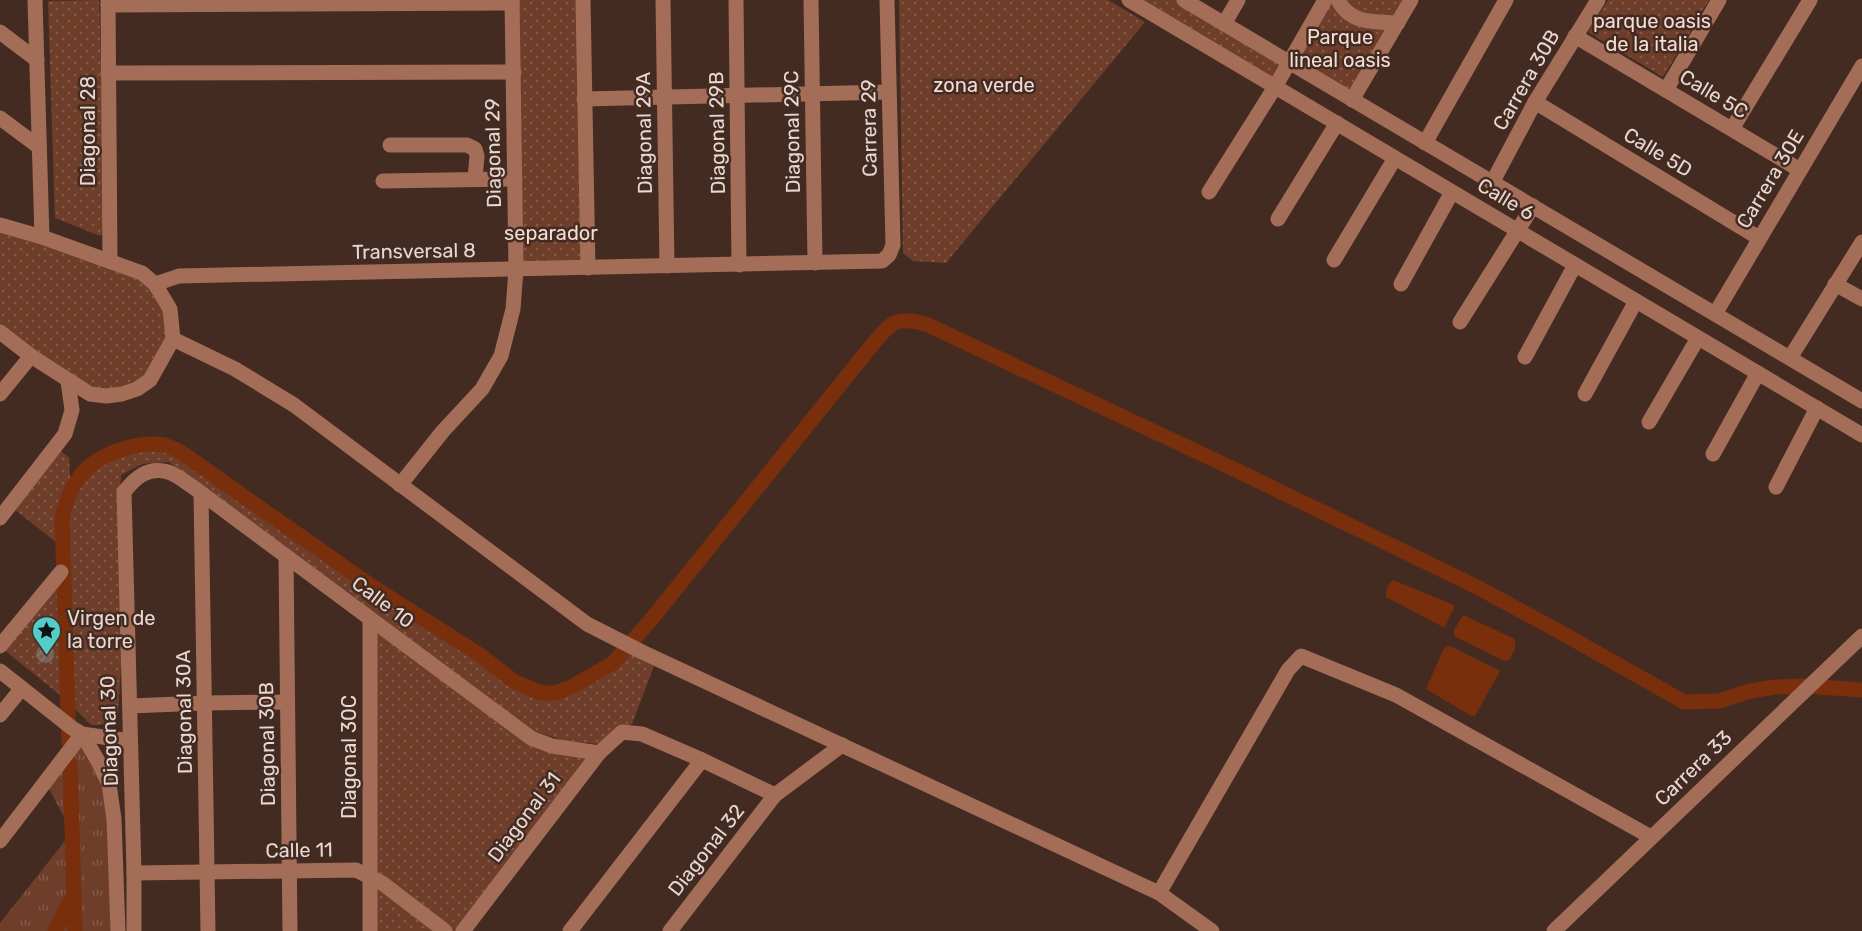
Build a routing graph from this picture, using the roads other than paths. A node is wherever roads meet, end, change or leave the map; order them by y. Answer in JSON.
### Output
{"nodes":[{"id":1,"x":35,"y":0,"type":"edge"},
{"id":2,"x":582,"y":0,"type":"edge"},
{"id":3,"x":663,"y":0,"type":"edge"},
{"id":4,"x":736,"y":0,"type":"edge"},
{"id":5,"x":810,"y":0,"type":"edge"},
{"id":6,"x":887,"y":0,"type":"edge"},
{"id":7,"x":1129,"y":0,"type":"edge"},
{"id":8,"x":1184,"y":0,"type":"edge"},
{"id":9,"x":1238,"y":0,"type":"edge"},
{"id":10,"x":1325,"y":0,"type":"edge"},
{"id":11,"x":1338,"y":0,"type":"edge"},
{"id":12,"x":1411,"y":0,"type":"edge"},
{"id":13,"x":1506,"y":0,"type":"edge"},
{"id":14,"x":1598,"y":0,"type":"edge"},
{"id":15,"x":1719,"y":0,"type":"edge"},
{"id":16,"x":1810,"y":0,"type":"edge"},
{"id":17,"x":108,"y":2,"type":"edge"},
{"id":18,"x":512,"y":2,"type":"edge"},
{"id":19,"x":1398,"y":23,"type":"junction"},
{"id":20,"x":1224,"y":24,"type":"junction"},
{"id":21,"x":0,"y":32,"type":"edge"},
{"id":22,"x":1575,"y":36,"type":"junction"},
{"id":23,"x":37,"y":60,"type":"junction"},
{"id":24,"x":1289,"y":62,"type":"junction"},
{"id":25,"x":1862,"y":66,"type":"edge"},
{"id":26,"x":514,"y":72,"type":"junction"},
{"id":27,"x":108,"y":73,"type":"junction"},
{"id":28,"x":1275,"y":87,"type":"junction"},
{"id":29,"x":1666,"y":90,"type":"junction"},
{"id":30,"x":890,"y":92,"type":"junction"},
{"id":31,"x":812,"y":94,"type":"junction"},
{"id":32,"x":738,"y":95,"type":"junction"},
{"id":33,"x":664,"y":97,"type":"junction"},
{"id":34,"x":584,"y":99,"type":"junction"},
{"id":35,"x":1353,"y":100,"type":"junction"},
{"id":36,"x":1535,"y":102,"type":"junction"},
{"id":37,"x":0,"y":118,"type":"edge"},
{"id":38,"x":1336,"y":123,"type":"junction"},
{"id":39,"x":1732,"y":129,"type":"junction"},
{"id":40,"x":1425,"y":143,"type":"junction"},
{"id":41,"x":390,"y":145,"type":"dead end"},
{"id":42,"x":39,"y":147,"type":"junction"},
{"id":43,"x":1395,"y":158,"type":"junction"},
{"id":44,"x":1800,"y":170,"type":"junction"},
{"id":45,"x":475,"y":179,"type":"junction"},
{"id":46,"x":515,"y":179,"type":"junction"},
{"id":47,"x":383,"y":180,"type":"dead end"},
{"id":48,"x":1492,"y":183,"type":"junction"},
{"id":49,"x":1209,"y":192,"type":"dead end"},
{"id":50,"x":1452,"y":192,"type":"junction"},
{"id":51,"x":1533,"y":206,"type":"junction"},
{"id":52,"x":1278,"y":219,"type":"dead end"},
{"id":53,"x":0,"y":225,"type":"edge"},
{"id":54,"x":1518,"y":231,"type":"junction"},
{"id":55,"x":42,"y":237,"type":"junction"},
{"id":56,"x":1759,"y":238,"type":"junction"},
{"id":57,"x":1862,"y":242,"type":"edge"},
{"id":58,"x":889,"y":255,"type":"joint"},
{"id":59,"x":1334,"y":260,"type":"dead end"},
{"id":60,"x":110,"y":261,"type":"junction"},
{"id":61,"x":815,"y":263,"type":"junction"},
{"id":62,"x":740,"y":265,"type":"junction"},
{"id":63,"x":1575,"y":265,"type":"junction"},
{"id":64,"x":667,"y":266,"type":"junction"},
{"id":65,"x":588,"y":268,"type":"junction"},
{"id":66,"x":516,"y":270,"type":"junction"},
{"id":67,"x":155,"y":284,"type":"junction"},
{"id":68,"x":1401,"y":284,"type":"dead end"},
{"id":69,"x":1835,"y":284,"type":"junction"},
{"id":70,"x":1862,"y":299,"type":"edge"},
{"id":71,"x":1636,"y":301,"type":"junction"},
{"id":72,"x":1715,"y":314,"type":"junction"},
{"id":73,"x":1460,"y":322,"type":"dead end"},
{"id":74,"x":0,"y":332,"type":"edge"},
{"id":75,"x":1698,"y":338,"type":"junction"},
{"id":76,"x":173,"y":339,"type":"junction"},
{"id":77,"x":31,"y":356,"type":"junction"},
{"id":78,"x":1525,"y":357,"type":"dead end"},
{"id":79,"x":1790,"y":358,"type":"junction"},
{"id":80,"x":1758,"y":373,"type":"junction"},
{"id":81,"x":68,"y":381,"type":"junction"},
{"id":82,"x":0,"y":394,"type":"edge"},
{"id":83,"x":1585,"y":394,"type":"dead end"},
{"id":84,"x":1862,"y":401,"type":"edge"},
{"id":85,"x":1817,"y":408,"type":"junction"},
{"id":86,"x":1649,"y":422,"type":"dead end"},
{"id":87,"x":1862,"y":435,"type":"edge"},
{"id":88,"x":1713,"y":454,"type":"dead end"},
{"id":89,"x":149,"y":471,"type":"joint"},
{"id":90,"x":400,"y":485,"type":"junction"},
{"id":91,"x":1776,"y":488,"type":"dead end"},
{"id":92,"x":201,"y":493,"type":"junction"},
{"id":93,"x":0,"y":519,"type":"edge"},
{"id":94,"x":286,"y":556,"type":"junction"},
{"id":95,"x":61,"y":572,"type":"dead end"},
{"id":96,"x":370,"y":619,"type":"junction"},
{"id":97,"x":1862,"y":636,"type":"edge"},
{"id":98,"x":0,"y":646,"type":"edge"},
{"id":99,"x":0,"y":671,"type":"edge"},
{"id":100,"x":22,"y":688,"type":"junction"},
{"id":101,"x":204,"y":702,"type":"junction"},
{"id":102,"x":287,"y":702,"type":"junction"},
{"id":103,"x":130,"y":706,"type":"junction"},
{"id":104,"x":0,"y":715,"type":"edge"},
{"id":105,"x":77,"y":731,"type":"junction"},
{"id":106,"x":130,"y":741,"type":"junction"},
{"id":107,"x":842,"y":745,"type":"junction"},
{"id":108,"x":599,"y":753,"type":"junction"},
{"id":109,"x":702,"y":760,"type":"junction"},
{"id":110,"x":775,"y":795,"type":"junction"},
{"id":111,"x":1652,"y":837,"type":"junction"},
{"id":112,"x":0,"y":841,"type":"edge"},
{"id":113,"x":289,"y":871,"type":"junction"},
{"id":114,"x":207,"y":872,"type":"junction"},
{"id":115,"x":134,"y":873,"type":"junction"},
{"id":116,"x":369,"y":876,"type":"junction"},
{"id":117,"x":1159,"y":893,"type":"junction"},
{"id":118,"x":118,"y":931,"type":"edge"},
{"id":119,"x":134,"y":931,"type":"edge"},
{"id":120,"x":208,"y":931,"type":"edge"},
{"id":121,"x":290,"y":931,"type":"edge"},
{"id":122,"x":370,"y":931,"type":"edge"},
{"id":123,"x":445,"y":931,"type":"edge"},
{"id":124,"x":463,"y":931,"type":"edge"},
{"id":125,"x":570,"y":931,"type":"edge"},
{"id":126,"x":670,"y":931,"type":"edge"},
{"id":127,"x":1212,"y":931,"type":"edge"},
{"id":128,"x":1554,"y":931,"type":"edge"}],
"edges":[{"from":1,"to":23,"type":"street"},
{"from":2,"to":34,"type":"street"},
{"from":3,"to":33,"type":"street","name":"Diagonal 29A"},
{"from":4,"to":32,"type":"street","name":"Diagonal 29B"},
{"from":5,"to":31,"type":"street","name":"Diagonal 29C"},
{"from":6,"to":30,"type":"street","name":"Carrera 29"},
{"from":7,"to":28,"type":"street","name":"Calle 6"},
{"from":8,"to":20,"type":"street","name":"Calle 6"},
{"from":9,"to":20,"type":"street"},
{"from":10,"to":24,"type":"street"},
{"from":11,"to":19,"type":"street"},
{"from":12,"to":19,"type":"street"},
{"from":13,"to":40,"type":"street"},
{"from":14,"to":22,"type":"street","name":"Carrera 30B"},
{"from":15,"to":29,"type":"street"},
{"from":16,"to":39,"type":"street"},
{"from":17,"to":18,"type":"street"},
{"from":17,"to":27,"type":"street","name":"Diagonal 28"},
{"from":18,"to":26,"type":"street","name":"Diagonal 29"},
{"from":19,"to":35,"type":"street"},
{"from":20,"to":24,"type":"street","name":"Calle 6"},
{"from":21,"to":23,"type":"street"},
{"from":22,"to":29,"type":"street","name":"Calle 5C"},
{"from":22,"to":36,"type":"street","name":"Carrera 30B"},
{"from":23,"to":42,"type":"street"},
{"from":24,"to":28,"type":"street"},
{"from":24,"to":35,"type":"street","name":"Calle 6"},
{"from":25,"to":44,"type":"street","name":"Carrera 30E"},
{"from":26,"to":27,"type":"street"},
{"from":26,"to":46,"type":"street","name":"Diagonal 29"},
{"from":27,"to":60,"type":"street","name":"Diagonal 28"},
{"from":28,"to":38,"type":"street","name":"Calle 6"},
{"from":28,"to":49,"type":"street"},
{"from":29,"to":39,"type":"street","name":"Calle 5C"},
{"from":30,"to":31,"type":"street"},
{"from":30,"to":58,"type":"street","name":"Carrera 29"},
{"from":31,"to":32,"type":"street"},
{"from":31,"to":61,"type":"street","name":"Diagonal 29C"},
{"from":32,"to":33,"type":"street"},
{"from":32,"to":62,"type":"street","name":"Diagonal 29B"},
{"from":33,"to":34,"type":"street"},
{"from":33,"to":64,"type":"street","name":"Diagonal 29A"},
{"from":34,"to":65,"type":"street"},
{"from":35,"to":40,"type":"street","name":"Calle 6"},
{"from":36,"to":48,"type":"street","name":"Carrera 30B"},
{"from":36,"to":56,"type":"street","name":"Calle 5D"},
{"from":37,"to":42,"type":"street"},
{"from":38,"to":43,"type":"street","name":"Calle 6"},
{"from":38,"to":52,"type":"street"},
{"from":39,"to":44,"type":"street","name":"Calle 5C"},
{"from":40,"to":48,"type":"street","name":"Calle 6"},
{"from":41,"to":45,"type":"street"},
{"from":42,"to":55,"type":"street"},
{"from":43,"to":50,"type":"street","name":"Calle 6"},
{"from":43,"to":59,"type":"street"},
{"from":44,"to":56,"type":"street","name":"Carrera 30E"},
{"from":45,"to":46,"type":"street"},
{"from":45,"to":47,"type":"street"},
{"from":46,"to":66,"type":"street","name":"Diagonal 29"},
{"from":48,"to":51,"type":"street","name":"Calle 6"},
{"from":50,"to":54,"type":"street","name":"Calle 6"},
{"from":50,"to":68,"type":"street"},
{"from":51,"to":54,"type":"street"},
{"from":51,"to":72,"type":"street","name":"Calle 6"},
{"from":53,"to":55,"type":"street"},
{"from":54,"to":63,"type":"street","name":"Calle 6"},
{"from":54,"to":73,"type":"street"},
{"from":55,"to":60,"type":"street"},
{"from":56,"to":72,"type":"street","name":"Carrera 30E"},
{"from":57,"to":69,"type":"street"},
{"from":58,"to":61,"type":"street","name":"Transversal 8"},
{"from":60,"to":67,"type":"street"},
{"from":61,"to":62,"type":"street","name":"Transversal 8"},
{"from":62,"to":64,"type":"street","name":"Transversal 8"},
{"from":63,"to":71,"type":"street","name":"Calle 6"},
{"from":63,"to":78,"type":"street"},
{"from":64,"to":65,"type":"street","name":"Transversal 8"},
{"from":65,"to":66,"type":"street","name":"Transversal 8"},
{"from":66,"to":67,"type":"street","name":"Transversal 8"},
{"from":66,"to":90,"type":"street","name":"Diagonal 29"},
{"from":67,"to":76,"type":"street"},
{"from":69,"to":70,"type":"street"},
{"from":69,"to":79,"type":"street"},
{"from":71,"to":75,"type":"street","name":"Calle 6"},
{"from":71,"to":83,"type":"street"},
{"from":72,"to":79,"type":"street","name":"Calle 6"},
{"from":74,"to":77,"type":"street"},
{"from":75,"to":80,"type":"street","name":"Calle 6"},
{"from":75,"to":86,"type":"street"},
{"from":76,"to":81,"type":"street"},
{"from":76,"to":90,"type":"street"},
{"from":77,"to":81,"type":"street"},
{"from":77,"to":82,"type":"street"},
{"from":79,"to":84,"type":"street","name":"Calle 6"},
{"from":80,"to":85,"type":"street","name":"Calle 6"},
{"from":80,"to":88,"type":"street"},
{"from":81,"to":93,"type":"street"},
{"from":85,"to":87,"type":"street","name":"Calle 6"},
{"from":85,"to":91,"type":"street"},
{"from":89,"to":92,"type":"street","name":"Calle 10"},
{"from":89,"to":103,"type":"street","name":"Diagonal 30"},
{"from":90,"to":107,"type":"street"},
{"from":92,"to":94,"type":"street","name":"Calle 10"},
{"from":92,"to":101,"type":"street","name":"Diagonal 30A"},
{"from":94,"to":96,"type":"street","name":"Calle 10"},
{"from":94,"to":102,"type":"street","name":"Diagonal 30B"},
{"from":95,"to":98,"type":"street"},
{"from":96,"to":108,"type":"street","name":"Calle 10"},
{"from":96,"to":116,"type":"street","name":"Diagonal 30C"},
{"from":97,"to":111,"type":"street","name":"Carrera 33"},
{"from":99,"to":100,"type":"street"},
{"from":100,"to":104,"type":"street"},
{"from":100,"to":105,"type":"street"},
{"from":101,"to":102,"type":"street"},
{"from":101,"to":103,"type":"street"},
{"from":101,"to":114,"type":"street","name":"Diagonal 30A"},
{"from":102,"to":113,"type":"street","name":"Diagonal 30B"},
{"from":103,"to":106,"type":"street","name":"Diagonal 30"},
{"from":105,"to":106,"type":"street"},
{"from":105,"to":112,"type":"street"},
{"from":105,"to":118,"type":"street","name":"Diagonal 30"},
{"from":106,"to":115,"type":"street","name":"Diagonal 30"},
{"from":107,"to":110,"type":"street","name":"Diagonal 32"},
{"from":107,"to":117,"type":"street"},
{"from":108,"to":109,"type":"street","name":"Diagonal 31"},
{"from":108,"to":124,"type":"street","name":"Diagonal 31"},
{"from":109,"to":110,"type":"street"},
{"from":109,"to":125,"type":"street"},
{"from":110,"to":126,"type":"street","name":"Diagonal 32"},
{"from":111,"to":117,"type":"street"},
{"from":111,"to":128,"type":"street","name":"Carrera 33"},
{"from":113,"to":114,"type":"street","name":"Calle 11"},
{"from":113,"to":116,"type":"street","name":"Calle 11"},
{"from":113,"to":121,"type":"street","name":"Diagonal 30B"},
{"from":114,"to":115,"type":"street","name":"Calle 11"},
{"from":114,"to":120,"type":"street","name":"Diagonal 30A"},
{"from":115,"to":119,"type":"street","name":"Diagonal 30"},
{"from":116,"to":122,"type":"street","name":"Diagonal 30C"},
{"from":116,"to":123,"type":"street","name":"Calle 11"},
{"from":117,"to":127,"type":"street"}]}
